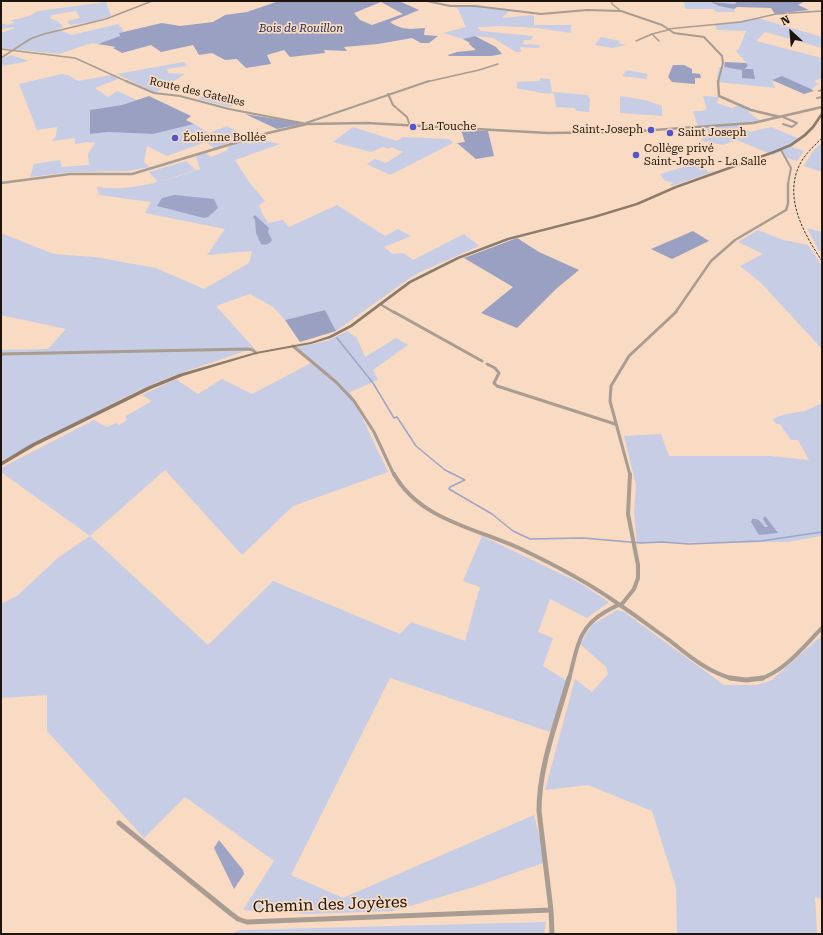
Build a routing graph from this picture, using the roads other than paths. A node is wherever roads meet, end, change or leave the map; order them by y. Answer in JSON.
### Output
{"nodes":[{"id":1,"x":152,"y":1,"type":"edge"},
{"id":2,"x":427,"y":1,"type":"edge"},
{"id":3,"x":612,"y":1,"type":"edge"},
{"id":4,"x":621,"y":11,"type":"junction"},
{"id":5,"x":822,"y":11,"type":"edge"},
{"id":6,"x":682,"y":26,"type":"junction"},
{"id":7,"x":668,"y":29,"type":"junction"},
{"id":8,"x":687,"y":31,"type":"dead end"},
{"id":9,"x":652,"y":34,"type":"junction"},
{"id":10,"x":636,"y":41,"type":"dead end"},
{"id":11,"x":659,"y":41,"type":"dead end"},
{"id":12,"x":1,"y":48,"type":"edge"},
{"id":13,"x":16,"y":50,"type":"junction"},
{"id":14,"x":1,"y":58,"type":"edge"},
{"id":15,"x":498,"y":64,"type":"dead end"},
{"id":16,"x":388,"y":94,"type":"junction"},
{"id":17,"x":822,"y":97,"type":"edge"},
{"id":18,"x":817,"y":98,"type":"dead end"},
{"id":19,"x":822,"y":107,"type":"edge"},
{"id":20,"x":822,"y":114,"type":"edge"},
{"id":21,"x":782,"y":117,"type":"junction"},
{"id":22,"x":307,"y":124,"type":"junction"},
{"id":23,"x":783,"y":124,"type":"dead end"},
{"id":24,"x":410,"y":126,"type":"junction"},
{"id":25,"x":781,"y":150,"type":"junction"},
{"id":26,"x":1,"y":184,"type":"edge"},
{"id":27,"x":380,"y":304,"type":"junction"},
{"id":28,"x":293,"y":346,"type":"junction"},
{"id":29,"x":256,"y":353,"type":"junction"},
{"id":30,"x":1,"y":354,"type":"edge"},
{"id":31,"x":482,"y":361,"type":"dead end"},
{"id":32,"x":487,"y":364,"type":"dead end"},
{"id":33,"x":615,"y":424,"type":"junction"},
{"id":34,"x":1,"y":464,"type":"edge"},
{"id":35,"x":619,"y":605,"type":"junction"},
{"id":36,"x":822,"y":628,"type":"edge"},
{"id":37,"x":119,"y":823,"type":"dead end"},
{"id":38,"x":551,"y":910,"type":"junction"},
{"id":39,"x":552,"y":934,"type":"edge"}],
"edges":[{"from":1,"to":13,"type":"street"},
{"from":2,"to":4,"type":"street"},
{"from":3,"to":4,"type":"street"},
{"from":4,"to":7,"type":"street"},
{"from":5,"to":6,"type":"street"},
{"from":6,"to":7,"type":"street"},
{"from":6,"to":8,"type":"street"},
{"from":7,"to":9,"type":"street"},
{"from":7,"to":21,"type":"street"},
{"from":9,"to":10,"type":"street"},
{"from":9,"to":11,"type":"street"},
{"from":12,"to":13,"type":"street","name":"Route des Gatelles"},
{"from":13,"to":14,"type":"street"},
{"from":13,"to":22,"type":"street","name":"Route des Gatelles"},
{"from":15,"to":16,"type":"street"},
{"from":16,"to":22,"type":"street"},
{"from":16,"to":24,"type":"street"},
{"from":17,"to":18,"type":"street"},
{"from":19,"to":21,"type":"street"},
{"from":20,"to":25,"type":"main road"},
{"from":21,"to":23,"type":"street"},
{"from":21,"to":24,"type":"street"},
{"from":22,"to":24,"type":"street"},
{"from":22,"to":26,"type":"street"},
{"from":25,"to":27,"type":"main road"},
{"from":25,"to":33,"type":"street"},
{"from":27,"to":28,"type":"main road"},
{"from":27,"to":31,"type":"street"},
{"from":28,"to":29,"type":"main road"},
{"from":28,"to":35,"type":"street"},
{"from":29,"to":30,"type":"street"},
{"from":29,"to":34,"type":"main road"},
{"from":32,"to":33,"type":"street"},
{"from":33,"to":35,"type":"street"},
{"from":35,"to":36,"type":"street"},
{"from":35,"to":38,"type":"street"},
{"from":37,"to":38,"type":"street","name":"Chemin des Joyères"},
{"from":38,"to":39,"type":"street"}]}
